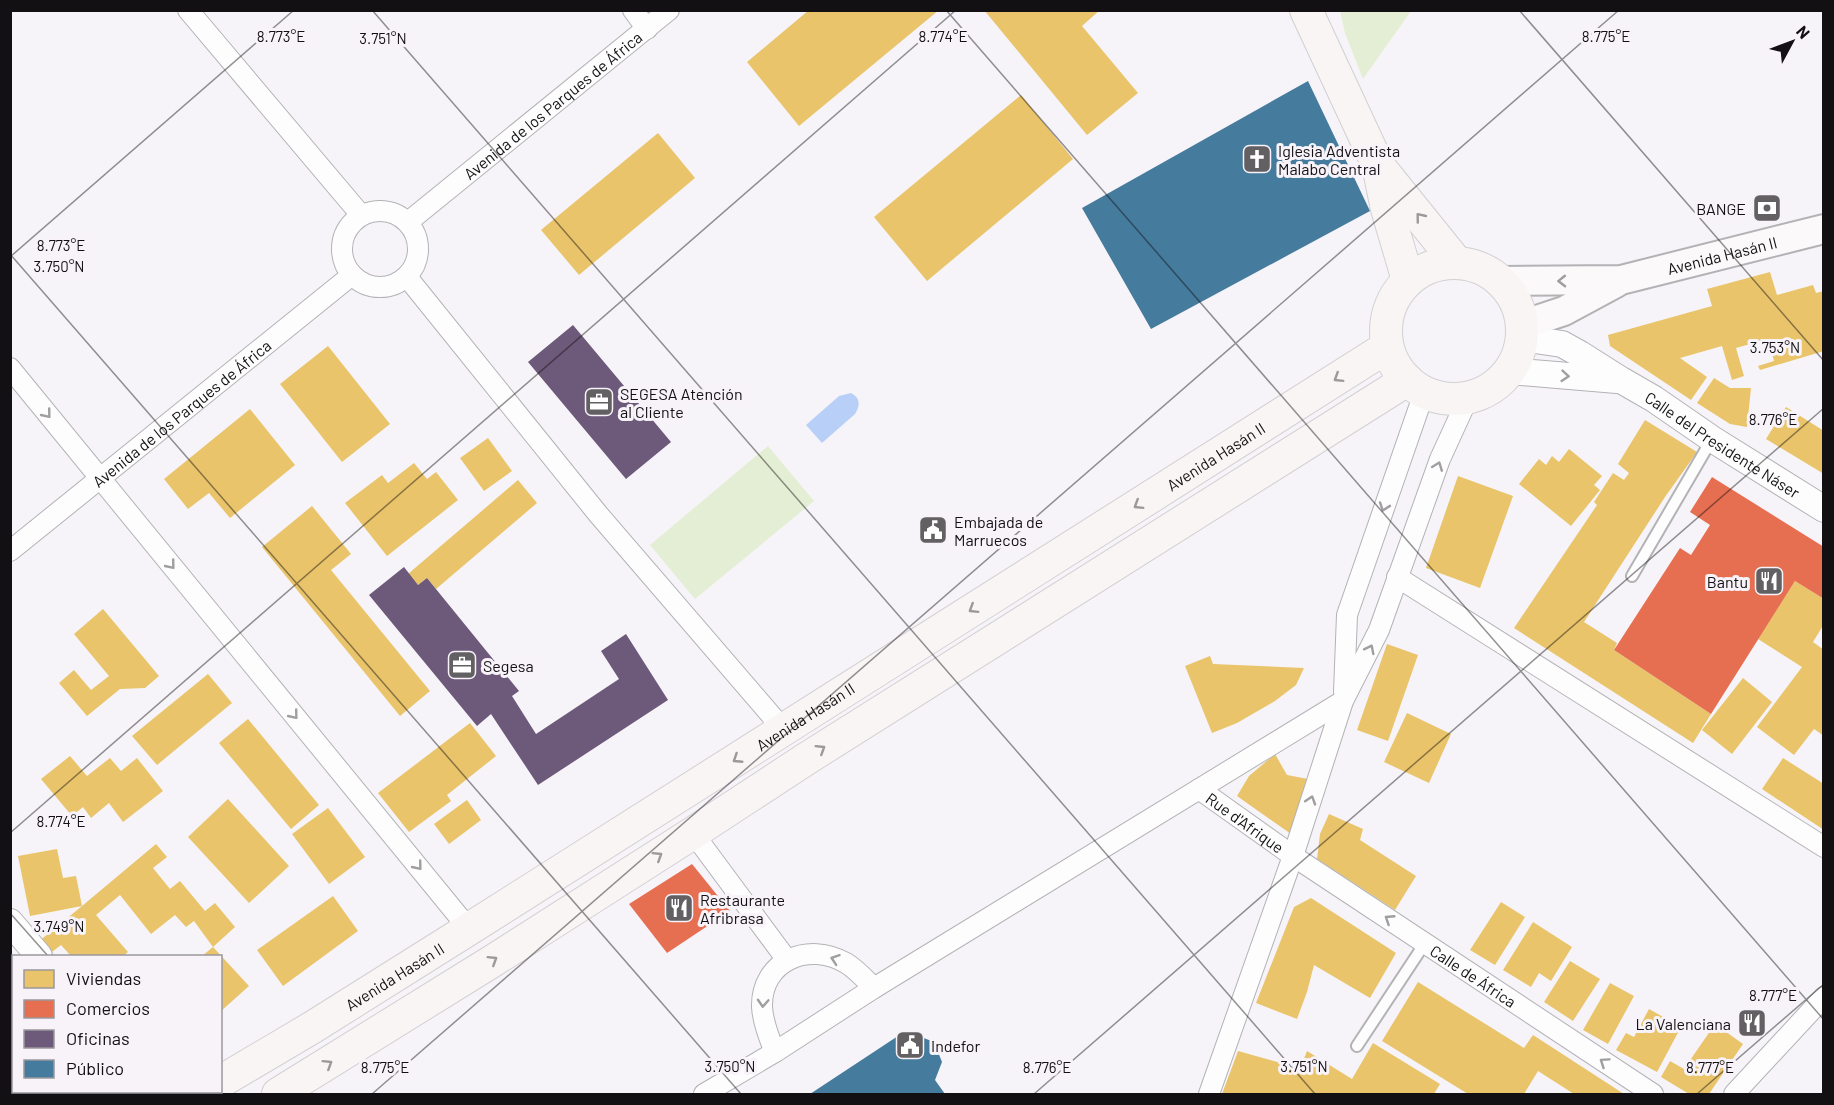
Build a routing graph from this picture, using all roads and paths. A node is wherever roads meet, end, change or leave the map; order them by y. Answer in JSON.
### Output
{"nodes":[{"id":1,"x":188,"y":10,"type":"edge"},
{"id":2,"x":633,"y":10,"type":"edge"},
{"id":3,"x":669,"y":10,"type":"edge"},
{"id":4,"x":1305,"y":10,"type":"edge"},
{"id":5,"x":647,"y":28,"type":"junction"},
{"id":6,"x":1378,"y":165,"type":"junction"},
{"id":7,"x":361,"y":215,"type":"junction"},
{"id":8,"x":408,"y":222,"type":"junction"},
{"id":9,"x":1824,"y":229,"type":"edge"},
{"id":10,"x":1457,"y":263,"type":"junction"},
{"id":11,"x":352,"y":275,"type":"junction"},
{"id":12,"x":407,"y":277,"type":"junction"},
{"id":13,"x":1408,"y":280,"type":"junction"},
{"id":14,"x":1620,"y":280,"type":"junction"},
{"id":15,"x":1501,"y":281,"type":"junction"},
{"id":16,"x":1522,"y":332,"type":"junction"},
{"id":17,"x":1387,"y":347,"type":"junction"},
{"id":18,"x":10,"y":368,"type":"edge"},
{"id":19,"x":1509,"y":372,"type":"junction"},
{"id":20,"x":1620,"y":380,"type":"junction"},
{"id":21,"x":1415,"y":387,"type":"junction"},
{"id":22,"x":1468,"y":398,"type":"junction"},
{"id":23,"x":1712,"y":439,"type":"junction"},
{"id":24,"x":100,"y":478,"type":"junction"},
{"id":25,"x":1824,"y":508,"type":"edge"},
{"id":26,"x":10,"y":550,"type":"edge"},
{"id":27,"x":1632,"y":576,"type":"dead end"},
{"id":28,"x":1397,"y":577,"type":"junction"},
{"id":29,"x":1343,"y":701,"type":"junction"},
{"id":30,"x":783,"y":729,"type":"junction"},
{"id":31,"x":1199,"y":789,"type":"junction"},
{"id":32,"x":693,"y":833,"type":"junction"},
{"id":33,"x":1824,"y":847,"type":"edge"},
{"id":34,"x":1293,"y":855,"type":"junction"},
{"id":35,"x":10,"y":922,"type":"edge"},
{"id":36,"x":469,"y":929,"type":"junction"},
{"id":37,"x":1425,"y":943,"type":"junction"},
{"id":38,"x":37,"y":955,"type":"edge"},
{"id":39,"x":787,"y":960,"type":"junction"},
{"id":40,"x":874,"y":988,"type":"junction"},
{"id":41,"x":1824,"y":997,"type":"edge"},
{"id":42,"x":1357,"y":1046,"type":"dead end"},
{"id":43,"x":775,"y":1052,"type":"junction"},
{"id":44,"x":222,"y":1081,"type":"edge"},
{"id":45,"x":278,"y":1095,"type":"edge"},
{"id":46,"x":704,"y":1095,"type":"edge"},
{"id":47,"x":1209,"y":1095,"type":"edge"},
{"id":48,"x":1653,"y":1095,"type":"edge"},
{"id":49,"x":1734,"y":1095,"type":"edge"}],
"edges":[{"from":1,"to":7,"type":"street"},
{"from":2,"to":5,"type":"street"},
{"from":3,"to":5,"type":"street","name":"Avenida de los Parques de África"},
{"from":4,"to":6,"type":"main road"},
{"from":5,"to":8,"type":"street","name":"Avenida de los Parques de África"},
{"from":10,"to":6,"type":"main road","one_way":true},
{"from":6,"to":13,"type":"main road"},
{"from":7,"to":8,"type":"street"},
{"from":7,"to":11,"type":"street"},
{"from":8,"to":12,"type":"street"},
{"from":9,"to":14,"type":"main road","name":"Avenida Hasán II"},
{"from":10,"to":13,"type":"main road"},
{"from":10,"to":15,"type":"main road"},
{"from":11,"to":12,"type":"street"},
{"from":11,"to":24,"type":"street","name":"Avenida de los Parques de África"},
{"from":12,"to":30,"type":"street"},
{"from":13,"to":17,"type":"main road"},
{"from":14,"to":15,"type":"main road","name":"Avenida Hasán II","one_way":true},
{"from":14,"to":16,"type":"main road","name":"Avenida Hasán II"},
{"from":15,"to":16,"type":"main road"},
{"from":16,"to":19,"type":"main road"},
{"from":16,"to":20,"type":"street","name":"Calle del Presidente Náser"},
{"from":17,"to":21,"type":"main road"},
{"from":17,"to":30,"type":"main road","name":"Avenida Hasán II","one_way":true},
{"from":18,"to":24,"type":"street","one_way":true},
{"from":19,"to":20,"type":"street","name":"Calle del Presidente Náser","one_way":true},
{"from":19,"to":22,"type":"main road"},
{"from":20,"to":23,"type":"street","name":"Calle del Presidente Náser"},
{"from":21,"to":22,"type":"main road"},
{"from":21,"to":29,"type":"street","one_way":true},
{"from":32,"to":21,"type":"main road","one_way":true},
{"from":28,"to":22,"type":"street","one_way":true},
{"from":23,"to":25,"type":"street","name":"Calle del Presidente Náser"},
{"from":23,"to":27,"type":"lane"},
{"from":24,"to":26,"type":"street","name":"Avenida de los Parques de África"},
{"from":24,"to":36,"type":"street","one_way":true},
{"from":29,"to":28,"type":"street","one_way":true},
{"from":28,"to":33,"type":"street"},
{"from":29,"to":31,"type":"street"},
{"from":34,"to":29,"type":"street","one_way":true},
{"from":30,"to":36,"type":"main road","name":"Avenida Hasán II","one_way":true},
{"from":31,"to":34,"type":"street","name":"Rue d'Afrique"},
{"from":31,"to":40,"type":"street"},
{"from":32,"to":39,"type":"street"},
{"from":45,"to":32,"type":"main road","one_way":true},
{"from":37,"to":34,"type":"street","name":"Calle de África","one_way":true},
{"from":34,"to":47,"type":"street"},
{"from":35,"to":38,"type":"street"},
{"from":36,"to":44,"type":"main road","name":"Avenida Hasán II"},
{"from":37,"to":42,"type":"lane"},
{"from":48,"to":37,"type":"street","name":"Calle de África","one_way":true},
{"from":40,"to":39,"type":"street","one_way":true},
{"from":39,"to":43,"type":"street","one_way":true},
{"from":40,"to":43,"type":"street"},
{"from":41,"to":49,"type":"street"},
{"from":43,"to":46,"type":"street"}]}
